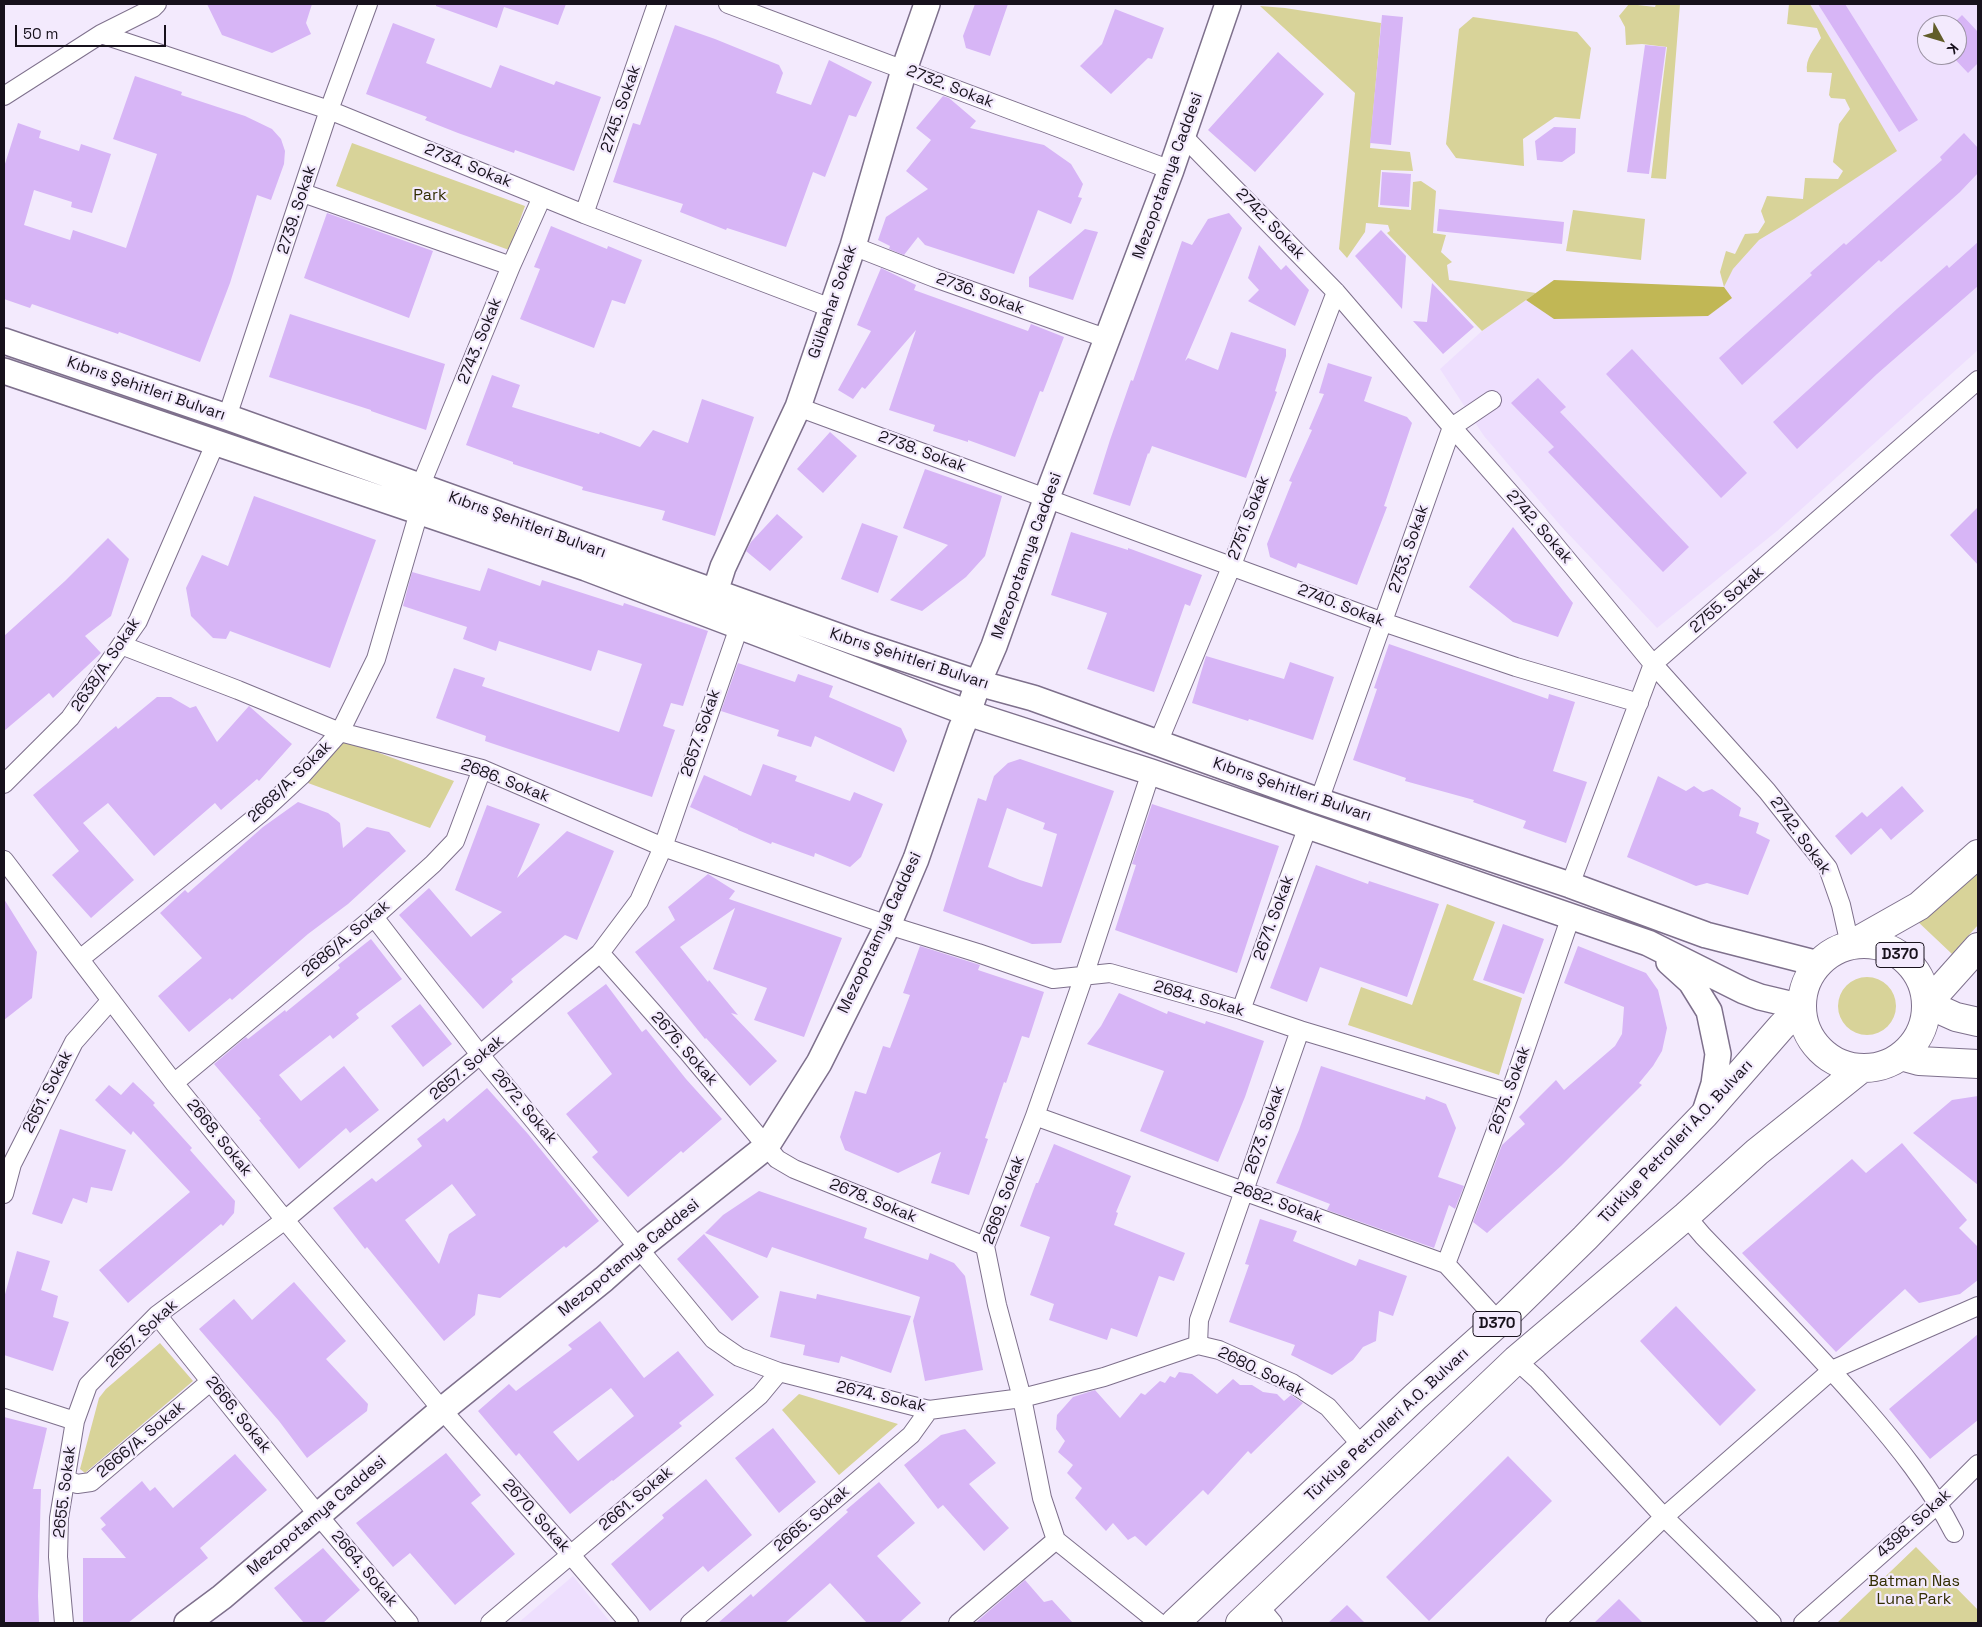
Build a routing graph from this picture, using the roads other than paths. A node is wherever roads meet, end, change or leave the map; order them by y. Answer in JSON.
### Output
{"nodes":[{"id":1,"x":157,"y":4,"type":"edge"},
{"id":2,"x":368,"y":4,"type":"edge"},
{"id":3,"x":657,"y":4,"type":"edge"},
{"id":4,"x":728,"y":4,"type":"edge"},
{"id":5,"x":927,"y":4,"type":"edge"},
{"id":6,"x":1228,"y":4,"type":"edge"},
{"id":7,"x":101,"y":34,"type":"junction"},
{"id":8,"x":904,"y":70,"type":"junction"},
{"id":9,"x":4,"y":96,"type":"edge"},
{"id":10,"x":329,"y":110,"type":"junction"},
{"id":11,"x":1184,"y":137,"type":"junction"},
{"id":12,"x":1171,"y":170,"type":"junction"},
{"id":13,"x":303,"y":193,"type":"junction"},
{"id":14,"x":542,"y":196,"type":"junction"},
{"id":15,"x":584,"y":214,"type":"junction"},
{"id":16,"x":853,"y":246,"type":"junction"},
{"id":17,"x":511,"y":266,"type":"junction"},
{"id":18,"x":1336,"y":292,"type":"junction"},
{"id":19,"x":831,"y":308,"type":"junction"},
{"id":20,"x":1108,"y":340,"type":"junction"},
{"id":21,"x":4,"y":341,"type":"edge"},
{"id":22,"x":4,"y":372,"type":"edge"},
{"id":23,"x":1978,"y":380,"type":"edge"},
{"id":24,"x":1492,"y":400,"type":"dead end"},
{"id":25,"x":798,"y":407,"type":"junction"},
{"id":26,"x":228,"y":417,"type":"junction"},
{"id":27,"x":1452,"y":427,"type":"junction"},
{"id":28,"x":216,"y":444,"type":"junction"},
{"id":29,"x":420,"y":487,"type":"junction"},
{"id":30,"x":1047,"y":497,"type":"junction"},
{"id":31,"x":420,"y":512,"type":"junction"},
{"id":32,"x":1232,"y":565,"type":"junction"},
{"id":33,"x":715,"y":592,"type":"junction"},
{"id":34,"x":1383,"y":622,"type":"junction"},
{"id":35,"x":739,"y":627,"type":"junction"},
{"id":36,"x":121,"y":645,"type":"junction"},
{"id":37,"x":1653,"y":664,"type":"junction"},
{"id":38,"x":978,"y":683,"type":"junction"},
{"id":39,"x":1639,"y":703,"type":"junction"},
{"id":40,"x":968,"y":713,"type":"junction"},
{"id":41,"x":340,"y":732,"type":"junction"},
{"id":42,"x":1158,"y":742,"type":"junction"},
{"id":43,"x":482,"y":768,"type":"junction"},
{"id":44,"x":1150,"y":772,"type":"junction"},
{"id":45,"x":4,"y":784,"type":"edge"},
{"id":46,"x":1319,"y":801,"type":"junction"},
{"id":47,"x":1308,"y":826,"type":"junction"},
{"id":48,"x":663,"y":847,"type":"junction"},
{"id":49,"x":1978,"y":854,"type":"edge"},
{"id":50,"x":4,"y":860,"type":"edge"},
{"id":51,"x":1570,"y":884,"type":"junction"},
{"id":52,"x":1571,"y":916,"type":"junction"},
{"id":53,"x":374,"y":917,"type":"junction"},
{"id":54,"x":888,"y":925,"type":"junction"},
{"id":55,"x":1648,"y":943,"type":"junction"},
{"id":56,"x":1850,"y":945,"type":"junction"},
{"id":57,"x":1978,"y":947,"type":"edge"},
{"id":58,"x":600,"y":953,"type":"junction"},
{"id":59,"x":80,"y":959,"type":"junction"},
{"id":60,"x":1819,"y":964,"type":"junction"},
{"id":61,"x":1084,"y":976,"type":"junction"},
{"id":62,"x":111,"y":1000,"type":"junction"},
{"id":63,"x":1926,"y":1004,"type":"junction"},
{"id":64,"x":1802,"y":1007,"type":"junction"},
{"id":65,"x":1241,"y":1010,"type":"junction"},
{"id":66,"x":1978,"y":1022,"type":"edge"},
{"id":67,"x":1300,"y":1030,"type":"junction"},
{"id":68,"x":481,"y":1056,"type":"junction"},
{"id":69,"x":1901,"y":1056,"type":"junction"},
{"id":70,"x":1978,"y":1064,"type":"edge"},
{"id":71,"x":1862,"y":1068,"type":"junction"},
{"id":72,"x":174,"y":1082,"type":"junction"},
{"id":73,"x":1510,"y":1092,"type":"junction"},
{"id":74,"x":1704,"y":1115,"type":"junction"},
{"id":75,"x":1035,"y":1116,"type":"junction"},
{"id":76,"x":766,"y":1146,"type":"junction"},
{"id":77,"x":8,"y":1162,"type":"edge"},
{"id":78,"x":1243,"y":1191,"type":"junction"},
{"id":79,"x":4,"y":1194,"type":"edge"},
{"id":80,"x":1686,"y":1216,"type":"junction"},
{"id":81,"x":285,"y":1220,"type":"junction"},
{"id":82,"x":985,"y":1246,"type":"junction"},
{"id":83,"x":640,"y":1248,"type":"junction"},
{"id":84,"x":1446,"y":1264,"type":"junction"},
{"id":85,"x":1978,"y":1306,"type":"edge"},
{"id":86,"x":158,"y":1315,"type":"junction"},
{"id":87,"x":1499,"y":1322,"type":"junction"},
{"id":88,"x":1198,"y":1345,"type":"junction"},
{"id":89,"x":1516,"y":1360,"type":"junction"},
{"id":90,"x":1832,"y":1370,"type":"junction"},
{"id":91,"x":780,"y":1372,"type":"junction"},
{"id":92,"x":212,"y":1381,"type":"junction"},
{"id":93,"x":4,"y":1398,"type":"edge"},
{"id":94,"x":1022,"y":1398,"type":"junction"},
{"id":95,"x":442,"y":1410,"type":"junction"},
{"id":96,"x":929,"y":1410,"type":"junction"},
{"id":97,"x":75,"y":1421,"type":"junction"},
{"id":98,"x":1363,"y":1447,"type":"junction"},
{"id":99,"x":1978,"y":1464,"type":"edge"},
{"id":100,"x":66,"y":1479,"type":"junction"},
{"id":101,"x":1938,"y":1503,"type":"junction"},
{"id":102,"x":318,"y":1515,"type":"junction"},
{"id":103,"x":1664,"y":1517,"type":"junction"},
{"id":104,"x":1954,"y":1532,"type":"dead end"},
{"id":105,"x":1056,"y":1540,"type":"junction"},
{"id":106,"x":570,"y":1554,"type":"junction"},
{"id":107,"x":1257,"y":1617,"type":"edge"},
{"id":108,"x":64,"y":1623,"type":"edge"},
{"id":109,"x":187,"y":1623,"type":"edge"},
{"id":110,"x":409,"y":1623,"type":"edge"},
{"id":111,"x":490,"y":1623,"type":"edge"},
{"id":112,"x":629,"y":1623,"type":"edge"},
{"id":113,"x":690,"y":1623,"type":"edge"},
{"id":114,"x":958,"y":1623,"type":"edge"},
{"id":115,"x":1158,"y":1623,"type":"edge"},
{"id":116,"x":1175,"y":1623,"type":"edge"},
{"id":117,"x":1556,"y":1623,"type":"edge"},
{"id":118,"x":1772,"y":1623,"type":"edge"},
{"id":119,"x":1803,"y":1623,"type":"edge"}],
"edges":[{"from":1,"to":7,"type":"street"},
{"from":2,"to":10,"type":"street","name":"2739. Sokak"},
{"from":3,"to":15,"type":"street","name":"2745. Sokak"},
{"from":4,"to":8,"type":"street","name":"2732. Sokak"},
{"from":5,"to":8,"type":"main road","name":"Gülbahar Sokak"},
{"from":6,"to":11,"type":"main road","name":"Mezopotamya Caddesi"},
{"from":7,"to":9,"type":"street"},
{"from":7,"to":10,"type":"street","name":"2734. Sokak"},
{"from":8,"to":12,"type":"street","name":"2732. Sokak"},
{"from":8,"to":16,"type":"main road","name":"Gülbahar Sokak"},
{"from":10,"to":13,"type":"street","name":"2739. Sokak"},
{"from":10,"to":14,"type":"street","name":"2734. Sokak"},
{"from":11,"to":12,"type":"main road","name":"Mezopotamya Caddesi"},
{"from":11,"to":18,"type":"street","name":"2742. Sokak"},
{"from":12,"to":20,"type":"main road","name":"Mezopotamya Caddesi"},
{"from":13,"to":17,"type":"street"},
{"from":13,"to":26,"type":"street","name":"2739. Sokak"},
{"from":14,"to":15,"type":"street","name":"2734. Sokak"},
{"from":14,"to":17,"type":"street","name":"2743. Sokak"},
{"from":15,"to":19,"type":"street","name":"2734. Sokak"},
{"from":16,"to":19,"type":"main road","name":"Gülbahar Sokak"},
{"from":16,"to":20,"type":"street","name":"2736. Sokak"},
{"from":17,"to":29,"type":"street","name":"2743. Sokak"},
{"from":18,"to":27,"type":"street","name":"2742. Sokak"},
{"from":18,"to":32,"type":"street","name":"2751. Sokak"},
{"from":19,"to":25,"type":"main road","name":"Gülbahar Sokak"},
{"from":20,"to":30,"type":"main road","name":"Mezopotamya Caddesi"},
{"from":21,"to":26,"type":"main road","name":"Kıbrıs Şehitleri Bulvarı"},
{"from":22,"to":28,"type":"main road","name":"Kıbrıs Şehitleri Bulvarı"},
{"from":23,"to":37,"type":"street","name":"2755. Sokak"},
{"from":24,"to":27,"type":"street"},
{"from":25,"to":30,"type":"street","name":"2738. Sokak"},
{"from":25,"to":33,"type":"main road","name":"Gülbahar Sokak"},
{"from":26,"to":29,"type":"main road","name":"Kıbrıs Şehitleri Bulvarı"},
{"from":27,"to":34,"type":"street","name":"2753. Sokak"},
{"from":27,"to":37,"type":"street","name":"2742. Sokak"},
{"from":28,"to":31,"type":"main road","name":"Kıbrıs Şehitleri Bulvarı"},
{"from":28,"to":36,"type":"street","name":"2638/A. Sokak"},
{"from":29,"to":33,"type":"main road","name":"Kıbrıs Şehitleri Bulvarı"},
{"from":30,"to":32,"type":"street","name":"2740. Sokak"},
{"from":30,"to":38,"type":"main road","name":"Mezopotamya Caddesi"},
{"from":31,"to":35,"type":"main road","name":"Kıbrıs Şehitleri Bulvarı"},
{"from":31,"to":41,"type":"street","name":"2668/A. Sokak"},
{"from":32,"to":34,"type":"street","name":"2740. Sokak"},
{"from":32,"to":42,"type":"street","name":"2751. Sokak"},
{"from":33,"to":38,"type":"main road","name":"Kıbrıs Şehitleri Bulvarı"},
{"from":34,"to":39,"type":"street","name":"2740. Sokak"},
{"from":34,"to":46,"type":"street","name":"2753. Sokak"},
{"from":35,"to":40,"type":"main road","name":"Kıbrıs Şehitleri Bulvarı"},
{"from":35,"to":48,"type":"street","name":"2657. Sokak"},
{"from":36,"to":41,"type":"street","name":"2686. Sokak"},
{"from":36,"to":45,"type":"street","name":"2638/A. Sokak"},
{"from":37,"to":39,"type":"street","name":"2755. Sokak"},
{"from":37,"to":56,"type":"street","name":"2742. Sokak"},
{"from":38,"to":40,"type":"main road","name":"Mezopotamya Caddesi"},
{"from":38,"to":42,"type":"main road","name":"Kıbrıs Şehitleri Bulvarı"},
{"from":39,"to":51,"type":"street","name":"2755. Sokak"},
{"from":40,"to":44,"type":"main road","name":"Kıbrıs Şehitleri Bulvarı"},
{"from":40,"to":54,"type":"main road","name":"Mezopotamya Caddesi"},
{"from":41,"to":43,"type":"street","name":"2686. Sokak"},
{"from":41,"to":59,"type":"street","name":"2668/A. Sokak"},
{"from":42,"to":46,"type":"main road","name":"Kıbrıs Şehitleri Bulvarı"},
{"from":43,"to":48,"type":"street","name":"2686. Sokak"},
{"from":43,"to":53,"type":"street","name":"2686/A. Sokak"},
{"from":44,"to":47,"type":"main road","name":"Kıbrıs Şehitleri Bulvarı"},
{"from":44,"to":61,"type":"street","name":"2669. Sokak"},
{"from":46,"to":51,"type":"main road","name":"Kıbrıs Şehitleri Bulvarı"},
{"from":47,"to":52,"type":"main road","name":"Kıbrıs Şehitleri Bulvarı"},
{"from":47,"to":65,"type":"street","name":"2671. Sokak"},
{"from":48,"to":54,"type":"street","name":"2686. Sokak"},
{"from":48,"to":58,"type":"street","name":"2657. Sokak"},
{"from":49,"to":56,"type":"highway","number":"D370"},
{"from":50,"to":59,"type":"street","name":"2668. Sokak"},
{"from":51,"to":60,"type":"main road","name":"Kıbrıs Şehitleri Bulvarı"},
{"from":52,"to":55,"type":"main road","name":"Kıbrıs Şehitleri Bulvarı"},
{"from":52,"to":73,"type":"street","name":"2675. Sokak"},
{"from":53,"to":68,"type":"street","name":"2672. Sokak"},
{"from":53,"to":72,"type":"street","name":"2686/A. Sokak"},
{"from":54,"to":61,"type":"street","name":"2684. Sokak"},
{"from":54,"to":76,"type":"main road","name":"Mezopotamya Caddesi"},
{"from":55,"to":64,"type":"main road","name":"Kıbrıs Şehitleri Bulvarı"},
{"from":55,"to":74,"type":"main road"},
{"from":56,"to":60,"type":"highway","number":"D370"},
{"from":56,"to":63,"type":"highway","number":"D370"},
{"from":57,"to":63,"type":"highway"},
{"from":58,"to":68,"type":"street","name":"2657. Sokak"},
{"from":58,"to":76,"type":"street","name":"2676. Sokak"},
{"from":59,"to":62,"type":"street","name":"2668. Sokak"},
{"from":60,"to":64,"type":"highway","number":"D370"},
{"from":61,"to":65,"type":"street","name":"2684. Sokak"},
{"from":61,"to":75,"type":"street","name":"2669. Sokak"},
{"from":62,"to":72,"type":"street","name":"2668. Sokak"},
{"from":62,"to":77,"type":"street","name":"2651. Sokak"},
{"from":63,"to":66,"type":"highway"},
{"from":63,"to":69,"type":"highway","number":"D370"},
{"from":64,"to":71,"type":"highway","number":"D370"},
{"from":64,"to":74,"type":"highway","name":"Türkiye Petrolleri A.O. Bulvarı","number":"D370"},
{"from":65,"to":67,"type":"street","name":"2684. Sokak"},
{"from":67,"to":73,"type":"street","name":"2684. Sokak"},
{"from":67,"to":78,"type":"street","name":"2673. Sokak"},
{"from":68,"to":81,"type":"street","name":"2657. Sokak"},
{"from":68,"to":83,"type":"street","name":"2672. Sokak"},
{"from":69,"to":70,"type":"highway"},
{"from":69,"to":71,"type":"highway","number":"D370"},
{"from":71,"to":80,"type":"highway","number":"D370"},
{"from":72,"to":81,"type":"street","name":"2668. Sokak"},
{"from":73,"to":84,"type":"street","name":"2675. Sokak"},
{"from":74,"to":87,"type":"highway","name":"Türkiye Petrolleri A.O. Bulvarı","number":"D370"},
{"from":75,"to":78,"type":"street","name":"2682. Sokak"},
{"from":75,"to":82,"type":"street","name":"2669. Sokak"},
{"from":76,"to":82,"type":"street","name":"2678. Sokak"},
{"from":76,"to":83,"type":"main road","name":"Mezopotamya Caddesi"},
{"from":77,"to":79,"type":"street","name":"2651. Sokak"},
{"from":78,"to":84,"type":"street","name":"2682. Sokak"},
{"from":78,"to":88,"type":"street","name":"2673. Sokak"},
{"from":80,"to":89,"type":"highway","number":"D370"},
{"from":80,"to":90,"type":"street"},
{"from":81,"to":86,"type":"street","name":"2657. Sokak"},
{"from":81,"to":95,"type":"street","name":"2668. Sokak"},
{"from":82,"to":94,"type":"street","name":"2669. Sokak"},
{"from":83,"to":91,"type":"street","name":"2674. Sokak"},
{"from":83,"to":95,"type":"main road","name":"Mezopotamya Caddesi"},
{"from":84,"to":87,"type":"street","name":"2682. Sokak"},
{"from":85,"to":90,"type":"street"},
{"from":86,"to":92,"type":"street","name":"2666. Sokak"},
{"from":86,"to":97,"type":"street","name":"2657. Sokak"},
{"from":87,"to":98,"type":"highway","name":"Türkiye Petrolleri A.O. Bulvarı","number":"D370"},
{"from":88,"to":94,"type":"street","name":"2674. Sokak"},
{"from":88,"to":98,"type":"street","name":"2680. Sokak"},
{"from":89,"to":103,"type":"street"},
{"from":89,"to":107,"type":"highway","number":"D370"},
{"from":90,"to":101,"type":"street"},
{"from":90,"to":103,"type":"street"},
{"from":91,"to":96,"type":"street","name":"2674. Sokak"},
{"from":91,"to":106,"type":"street","name":"2661. Sokak"},
{"from":92,"to":100,"type":"street","name":"2666/A. Sokak"},
{"from":92,"to":102,"type":"street","name":"2666. Sokak"},
{"from":93,"to":97,"type":"street"},
{"from":94,"to":96,"type":"street","name":"2674. Sokak"},
{"from":94,"to":105,"type":"street","name":"2669. Sokak"},
{"from":95,"to":102,"type":"main road","name":"Mezopotamya Caddesi"},
{"from":95,"to":106,"type":"street","name":"2670. Sokak"},
{"from":96,"to":113,"type":"street","name":"2665. Sokak"},
{"from":97,"to":100,"type":"street","name":"2655. Sokak"},
{"from":98,"to":116,"type":"highway","name":"Türkiye Petrolleri A.O. Bulvarı","number":"D370"},
{"from":99,"to":101,"type":"street","name":"4398. Sokak"},
{"from":100,"to":108,"type":"street","name":"2655. Sokak"},
{"from":101,"to":104,"type":"street"},
{"from":101,"to":119,"type":"street","name":"4398. Sokak"},
{"from":102,"to":109,"type":"main road","name":"Mezopotamya Caddesi"},
{"from":102,"to":110,"type":"street","name":"2664. Sokak"},
{"from":103,"to":117,"type":"street"},
{"from":103,"to":118,"type":"street"},
{"from":105,"to":114,"type":"street"},
{"from":105,"to":115,"type":"street"},
{"from":106,"to":111,"type":"street","name":"2661. Sokak"},
{"from":106,"to":112,"type":"street","name":"2670. Sokak"}]}
